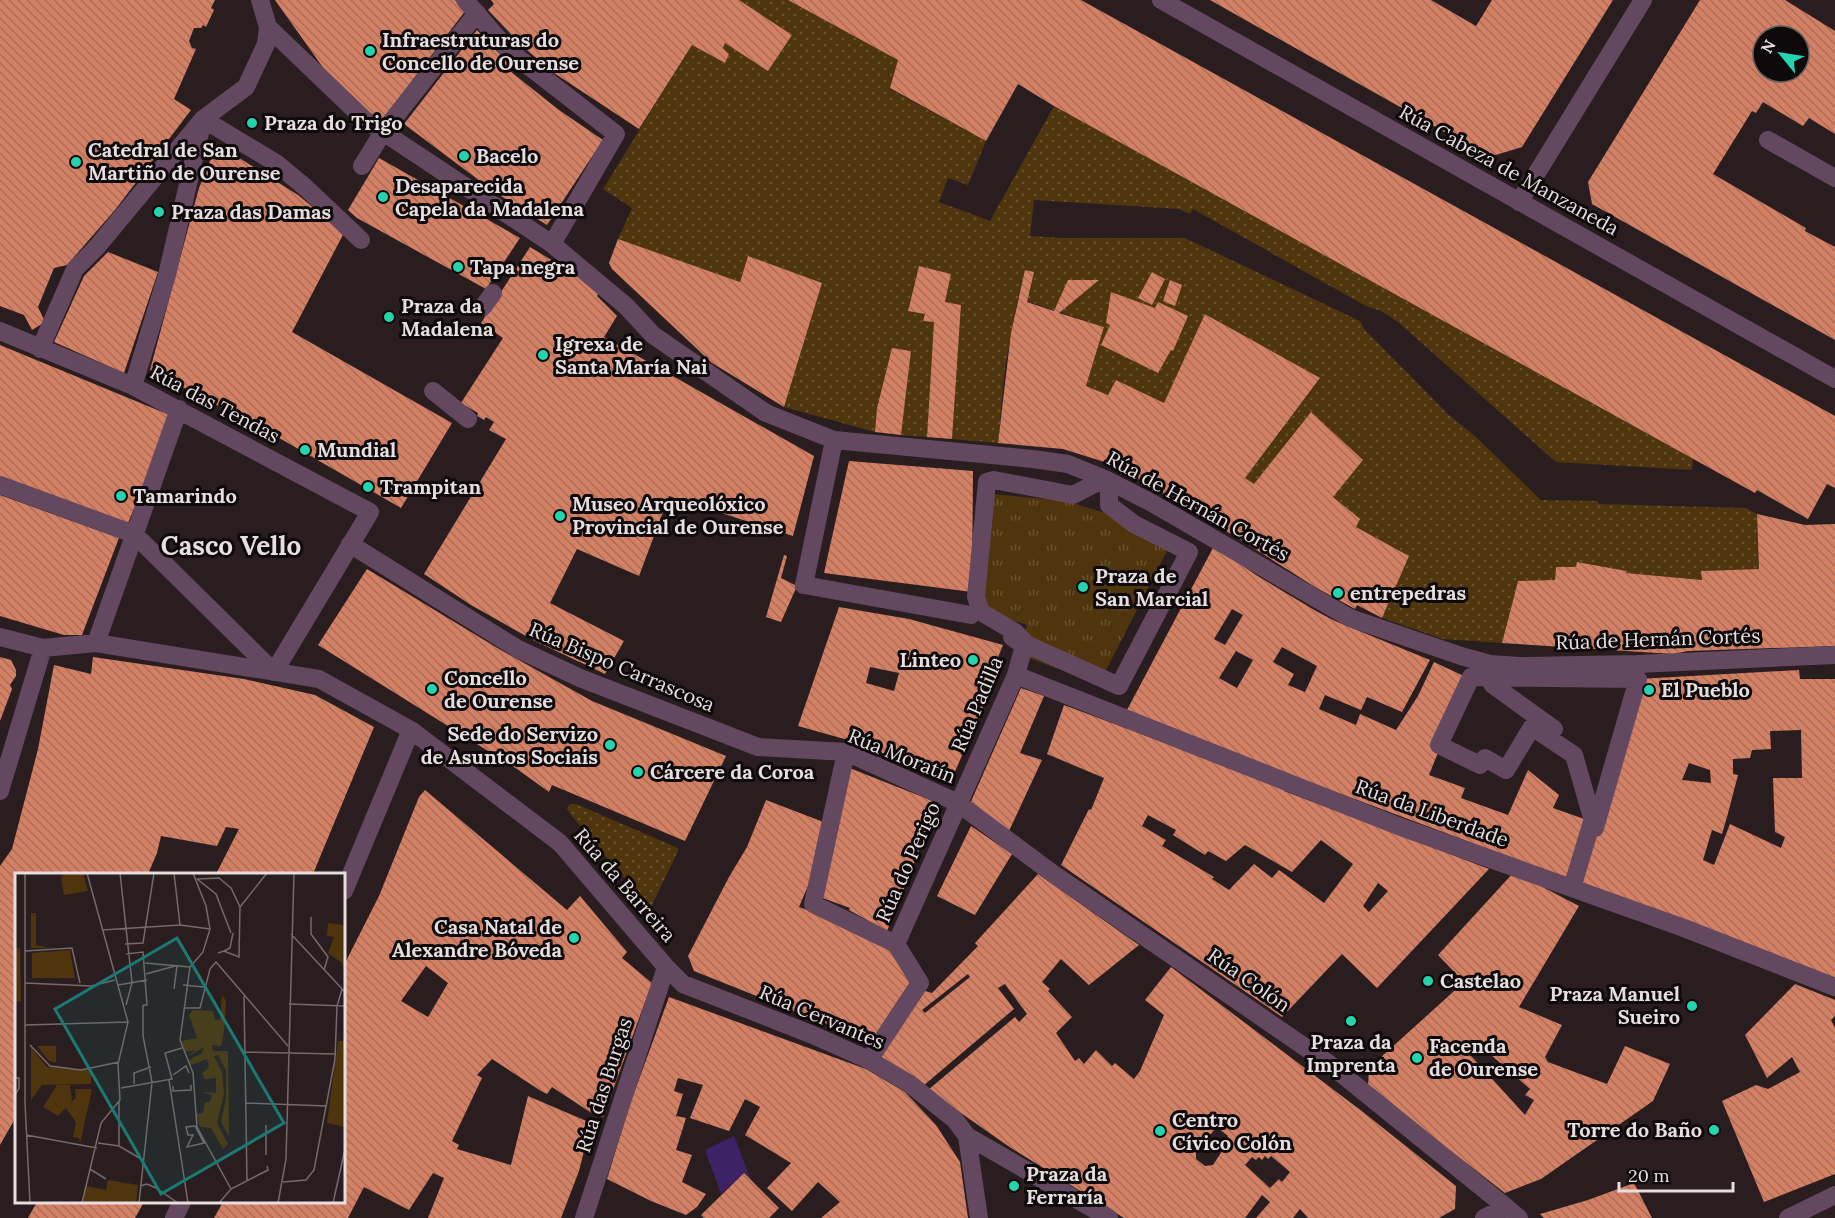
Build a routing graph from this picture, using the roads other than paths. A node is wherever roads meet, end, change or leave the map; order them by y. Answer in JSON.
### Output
{"nodes":[{"id":1,"x":260,"y":0,"type":"edge"},
{"id":2,"x":1161,"y":0,"type":"edge"},
{"id":3,"x":1643,"y":0,"type":"edge"},
{"id":4,"x":471,"y":6,"type":"edge"},
{"id":5,"x":268,"y":27,"type":"junction"},
{"id":6,"x":203,"y":119,"type":"junction"},
{"id":7,"x":383,"y":132,"type":"junction"},
{"id":8,"x":1768,"y":140,"type":"dead end"},
{"id":9,"x":362,"y":166,"type":"dead end"},
{"id":10,"x":1835,"y":178,"type":"edge"},
{"id":11,"x":1520,"y":202,"type":"junction"},
{"id":12,"x":362,"y":240,"type":"dead end"},
{"id":13,"x":552,"y":244,"type":"junction"},
{"id":14,"x":0,"y":331,"type":"edge"},
{"id":15,"x":40,"y":349,"type":"junction"},
{"id":16,"x":1835,"y":379,"type":"edge"},
{"id":17,"x":133,"y":386,"type":"junction"},
{"id":18,"x":433,"y":391,"type":"dead end"},
{"id":19,"x":179,"y":410,"type":"junction"},
{"id":20,"x":468,"y":419,"type":"dead end"},
{"id":21,"x":834,"y":440,"type":"junction"},
{"id":22,"x":1107,"y":480,"type":"junction"},
{"id":23,"x":0,"y":485,"type":"edge"},
{"id":24,"x":134,"y":534,"type":"junction"},
{"id":25,"x":350,"y":544,"type":"junction"},
{"id":26,"x":0,"y":637,"type":"edge"},
{"id":27,"x":96,"y":643,"type":"junction"},
{"id":28,"x":43,"y":648,"type":"junction"},
{"id":29,"x":1835,"y":655,"type":"edge"},
{"id":30,"x":1489,"y":671,"type":"junction"},
{"id":31,"x":274,"y":672,"type":"junction"},
{"id":32,"x":1016,"y":675,"type":"junction"},
{"id":33,"x":411,"y":730,"type":"junction"},
{"id":34,"x":758,"y":747,"type":"joint"},
{"id":35,"x":846,"y":752,"type":"junction"},
{"id":36,"x":0,"y":792,"type":"edge"},
{"id":37,"x":958,"y":802,"type":"junction"},
{"id":38,"x":1593,"y":820,"type":"junction"},
{"id":39,"x":1572,"y":888,"type":"junction"},
{"id":40,"x":345,"y":889,"type":"edge"},
{"id":41,"x":896,"y":944,"type":"junction"},
{"id":42,"x":666,"y":967,"type":"junction"},
{"id":43,"x":1835,"y":987,"type":"edge"},
{"id":44,"x":868,"y":1060,"type":"junction"},
{"id":45,"x":967,"y":1136,"type":"junction"},
{"id":46,"x":1835,"y":1196,"type":"edge"},
{"id":47,"x":182,"y":1203,"type":"edge"},
{"id":48,"x":1513,"y":1213,"type":"edge"},
{"id":49,"x":174,"y":1218,"type":"edge"},
{"id":50,"x":584,"y":1218,"type":"edge"},
{"id":51,"x":979,"y":1218,"type":"edge"},
{"id":52,"x":1110,"y":1218,"type":"edge"},
{"id":53,"x":1484,"y":1218,"type":"edge"},
{"id":54,"x":1788,"y":1218,"type":"edge"}],
"edges":[{"from":1,"to":5,"type":"street"},
{"from":2,"to":11,"type":"street","name":"Rúa Cabeza de Manzaneda"},
{"from":3,"to":11,"type":"street"},
{"from":4,"to":7,"type":"street"},
{"from":4,"to":13,"type":"street"},
{"from":5,"to":6,"type":"street"},
{"from":5,"to":7,"type":"street","name":"Rúa de Hernán Cortés"},
{"from":6,"to":12,"type":"street"},
{"from":6,"to":15,"type":"street"},
{"from":6,"to":17,"type":"street"},
{"from":7,"to":9,"type":"street"},
{"from":7,"to":13,"type":"street","name":"Rúa de Hernán Cortés"},
{"from":8,"to":10,"type":"street"},
{"from":11,"to":16,"type":"street","name":"Rúa Cabeza de Manzaneda"},
{"from":13,"to":21,"type":"street","name":"Rúa de Hernán Cortés"},
{"from":14,"to":15,"type":"street","name":"Rúa das Tendas"},
{"from":15,"to":17,"type":"street","name":"Rúa das Tendas"},
{"from":17,"to":19,"type":"street","name":"Rúa das Tendas"},
{"from":18,"to":20,"type":"street"},
{"from":19,"to":24,"type":"street"},
{"from":19,"to":25,"type":"street","name":"Rúa das Tendas"},
{"from":21,"to":22,"type":"street","name":"Rúa de Hernán Cortés"},
{"from":21,"to":32,"type":"street","name":"Rúa Padilla"},
{"from":22,"to":22,"type":"street"},
{"from":22,"to":30,"type":"street","name":"Rúa de Hernán Cortés"},
{"from":23,"to":24,"type":"street"},
{"from":24,"to":27,"type":"street"},
{"from":24,"to":31,"type":"street"},
{"from":25,"to":31,"type":"street"},
{"from":25,"to":34,"type":"street","name":"Rúa Bispo Carrascosa"},
{"from":26,"to":28,"type":"street","name":"Rúa da Barreira"},
{"from":27,"to":28,"type":"street","name":"Rúa da Barreira"},
{"from":27,"to":31,"type":"street","name":"Rúa da Barreira"},
{"from":28,"to":36,"type":"street"},
{"from":29,"to":30,"type":"street","name":"Rúa de Hernán Cortés"},
{"from":30,"to":38,"type":"street"},
{"from":30,"to":38,"type":"street"},
{"from":30,"to":38,"type":"street"},
{"from":31,"to":33,"type":"street","name":"Rúa da Barreira"},
{"from":32,"to":37,"type":"street","name":"Rúa Padilla"},
{"from":32,"to":39,"type":"street","name":"Rúa da Liberdade"},
{"from":33,"to":40,"type":"street"},
{"from":33,"to":42,"type":"street","name":"Rúa da Barreira"},
{"from":34,"to":35,"type":"street","name":"Rúa Moratín"},
{"from":35,"to":37,"type":"street","name":"Rúa Moratín"},
{"from":35,"to":41,"type":"street"},
{"from":37,"to":41,"type":"street","name":"Rúa do Perigo"},
{"from":37,"to":48,"type":"street","name":"Rúa Colón"},
{"from":38,"to":39,"type":"street"},
{"from":39,"to":43,"type":"street","name":"Rúa da Liberdade"},
{"from":41,"to":44,"type":"street","name":"Rúa do Perigo"},
{"from":42,"to":44,"type":"street","name":"Rúa Cervantes"},
{"from":42,"to":50,"type":"street","name":"Rúa das Burgas"},
{"from":44,"to":45,"type":"street","name":"Rúa Cervantes"},
{"from":45,"to":51,"type":"street"},
{"from":45,"to":52,"type":"street"},
{"from":46,"to":54,"type":"street"},
{"from":47,"to":49,"type":"street"},
{"from":48,"to":53,"type":"street"}]}
